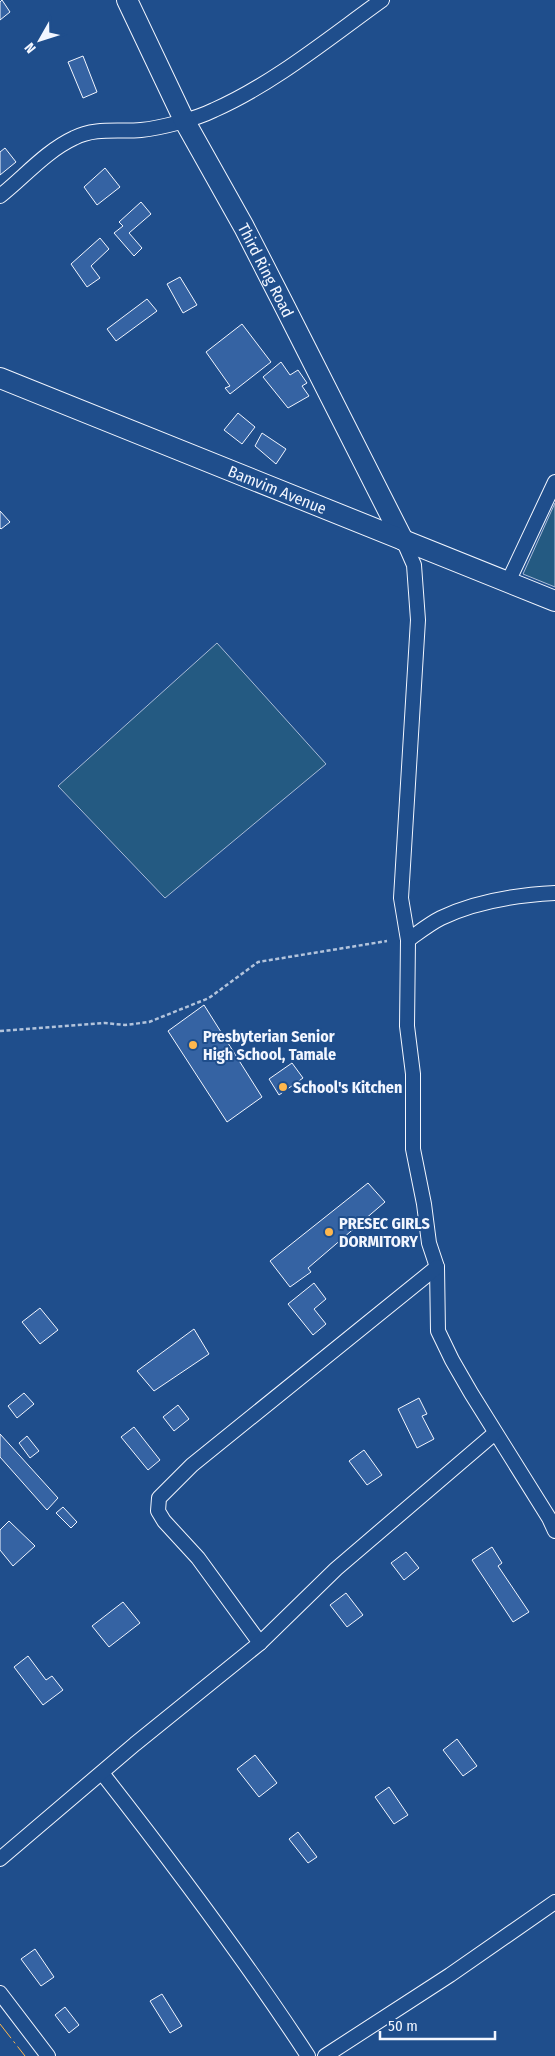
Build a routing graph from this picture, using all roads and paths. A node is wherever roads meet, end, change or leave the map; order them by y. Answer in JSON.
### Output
{"nodes":[{"id":1,"x":127,"y":0,"type":"edge"},
{"id":2,"x":382,"y":0,"type":"edge"},
{"id":3,"x":184,"y":120,"type":"junction"},
{"id":4,"x":0,"y":196,"type":"edge"},
{"id":5,"x":0,"y":378,"type":"edge"},
{"id":6,"x":555,"y":482,"type":"edge"},
{"id":7,"x":403,"y":540,"type":"junction"},
{"id":8,"x":508,"y":582,"type":"junction"},
{"id":9,"x":555,"y":601,"type":"edge"},
{"id":10,"x":555,"y":893,"type":"edge"},
{"id":11,"x":408,"y":940,"type":"junction"},
{"id":12,"x":387,"y":941,"type":"dead end"},
{"id":13,"x":0,"y":1031,"type":"edge"},
{"id":14,"x":438,"y":1267,"type":"junction"},
{"id":15,"x":495,"y":1433,"type":"junction"},
{"id":16,"x":555,"y":1531,"type":"edge"},
{"id":17,"x":260,"y":1643,"type":"junction"},
{"id":18,"x":102,"y":1773,"type":"junction"},
{"id":19,"x":0,"y":1859,"type":"edge"},
{"id":20,"x":555,"y":1902,"type":"edge"},
{"id":21,"x":0,"y":1993,"type":"edge"},
{"id":22,"x":48,"y":2056,"type":"edge"},
{"id":23,"x":308,"y":2056,"type":"edge"},
{"id":24,"x":325,"y":2056,"type":"edge"}],
"edges":[{"from":1,"to":3,"type":"street","name":"Third Ring Road"},
{"from":2,"to":3,"type":"street"},
{"from":3,"to":4,"type":"street"},
{"from":3,"to":7,"type":"street","name":"Third Ring Road"},
{"from":5,"to":7,"type":"street","name":"Bamvim Avenue"},
{"from":6,"to":8,"type":"street"},
{"from":7,"to":8,"type":"street","name":"Bamvim Avenue"},
{"from":7,"to":11,"type":"street"},
{"from":8,"to":9,"type":"street","name":"Bamvim Avenue"},
{"from":10,"to":11,"type":"street"},
{"from":11,"to":14,"type":"street"},
{"from":12,"to":13,"type":"path"},
{"from":14,"to":15,"type":"street"},
{"from":14,"to":17,"type":"street"},
{"from":15,"to":16,"type":"street"},
{"from":15,"to":17,"type":"street"},
{"from":17,"to":18,"type":"street"},
{"from":18,"to":19,"type":"street"},
{"from":18,"to":23,"type":"street"},
{"from":20,"to":24,"type":"street"},
{"from":21,"to":22,"type":"street"}]}
